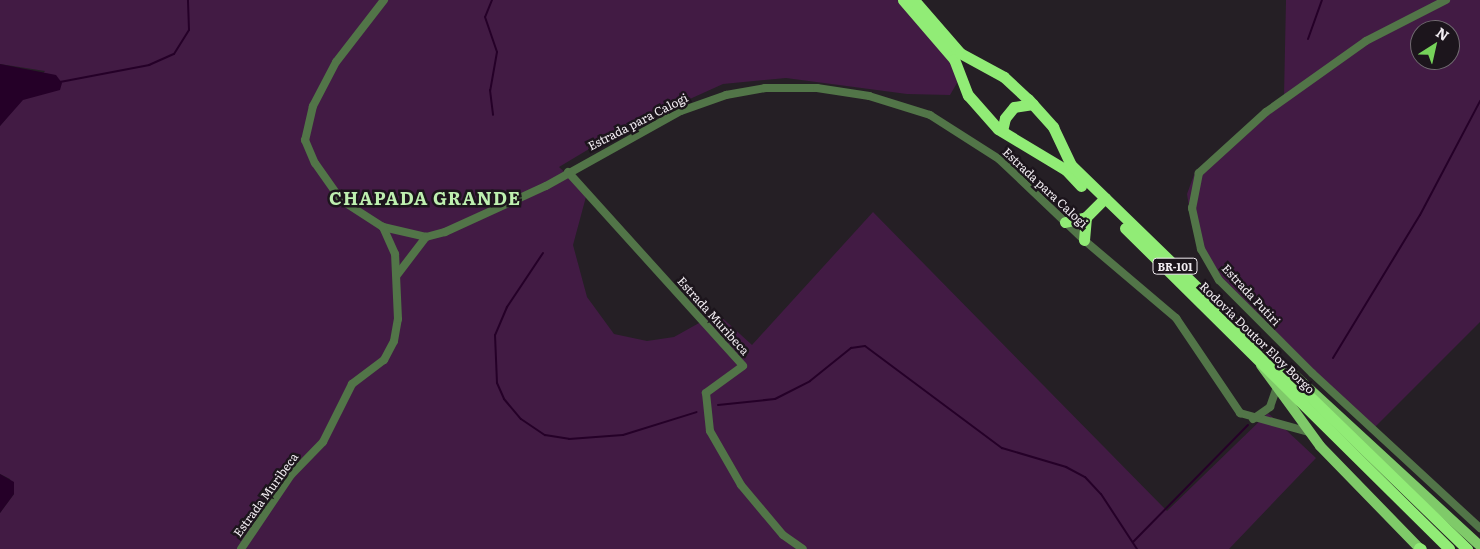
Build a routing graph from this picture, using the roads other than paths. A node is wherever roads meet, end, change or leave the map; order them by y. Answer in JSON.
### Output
{"nodes":[{"id":1,"x":384,"y":0,"type":"edge"},
{"id":2,"x":903,"y":0,"type":"edge"},
{"id":3,"x":914,"y":0,"type":"edge"},
{"id":4,"x":1446,"y":0,"type":"edge"},
{"id":5,"x":1033,"y":104,"type":"junction"},
{"id":6,"x":1002,"y":131,"type":"junction"},
{"id":7,"x":568,"y":172,"type":"junction"},
{"id":8,"x":1102,"y":201,"type":"junction"},
{"id":9,"x":1086,"y":218,"type":"junction"},
{"id":10,"x":1064,"y":222,"type":"junction"},
{"id":11,"x":383,"y":227,"type":"junction"},
{"id":12,"x":426,"y":237,"type":"junction"},
{"id":13,"x":1084,"y":240,"type":"junction"},
{"id":14,"x":397,"y":276,"type":"junction"},
{"id":15,"x":1258,"y":357,"type":"junction"},
{"id":16,"x":1280,"y":367,"type":"junction"},
{"id":17,"x":1276,"y":390,"type":"junction"},
{"id":18,"x":1253,"y":419,"type":"junction"},
{"id":19,"x":1309,"y":432,"type":"junction"},
{"id":20,"x":1439,"y":487,"type":"junction"},
{"id":21,"x":1428,"y":496,"type":"junction"},
{"id":22,"x":1480,"y":528,"type":"edge"},
{"id":23,"x":1480,"y":546,"type":"edge"},
{"id":24,"x":241,"y":549,"type":"edge"},
{"id":25,"x":803,"y":549,"type":"edge"},
{"id":26,"x":1420,"y":549,"type":"edge"},
{"id":27,"x":1449,"y":549,"type":"edge"},
{"id":28,"x":1467,"y":549,"type":"edge"}],
"edges":[{"from":1,"to":11,"type":"street"},
{"from":2,"to":6,"type":"highway","name":"Rodovia Doutor Eloy Borgo","number":"BR-101"},
{"from":3,"to":5,"type":"highway","number":"BR-101"},
{"from":4,"to":20,"type":"street","name":"Estrada Putiri"},
{"from":5,"to":6,"type":"highway"},
{"from":5,"to":8,"type":"highway","number":"BR-101"},
{"from":6,"to":8,"type":"highway","name":"Rodovia Doutor Eloy Borgo","number":"BR-101"},
{"from":7,"to":10,"type":"street","name":"Estrada para Calogi"},
{"from":7,"to":12,"type":"street","name":"Estrada para Calogi"},
{"from":7,"to":25,"type":"street","name":"Estrada Muribeca"},
{"from":8,"to":9,"type":"highway"},
{"from":8,"to":15,"type":"highway","name":"Rodovia Doutor Eloy Borgo","number":"BR-101"},
{"from":8,"to":16,"type":"highway","number":"BR-101"},
{"from":9,"to":10,"type":"highway"},
{"from":9,"to":13,"type":"highway"},
{"from":10,"to":13,"type":"street","name":"Estrada para Calogi"},
{"from":11,"to":12,"type":"street"},
{"from":11,"to":14,"type":"street","name":"Estrada Muribeca"},
{"from":12,"to":14,"type":"street"},
{"from":13,"to":18,"type":"street","name":"Estrada para Calogi"},
{"from":14,"to":24,"type":"street","name":"Estrada Muribeca"},
{"from":15,"to":17,"type":"main road","number":"BR-101"},
{"from":15,"to":27,"type":"highway","name":"Rodovia Doutor Eloy Borgo"},
{"from":16,"to":21,"type":"main road","number":"BR-101"},
{"from":16,"to":28,"type":"highway"},
{"from":17,"to":18,"type":"street"},
{"from":17,"to":19,"type":"main road","number":"BR-101"},
{"from":18,"to":19,"type":"street","name":"Estrada para Calogi"},
{"from":19,"to":26,"type":"main road","number":"BR-101"},
{"from":20,"to":21,"type":"street"},
{"from":20,"to":22,"type":"street","name":"Estrada Putiri"},
{"from":21,"to":23,"type":"main road","number":"BR-101"}]}
